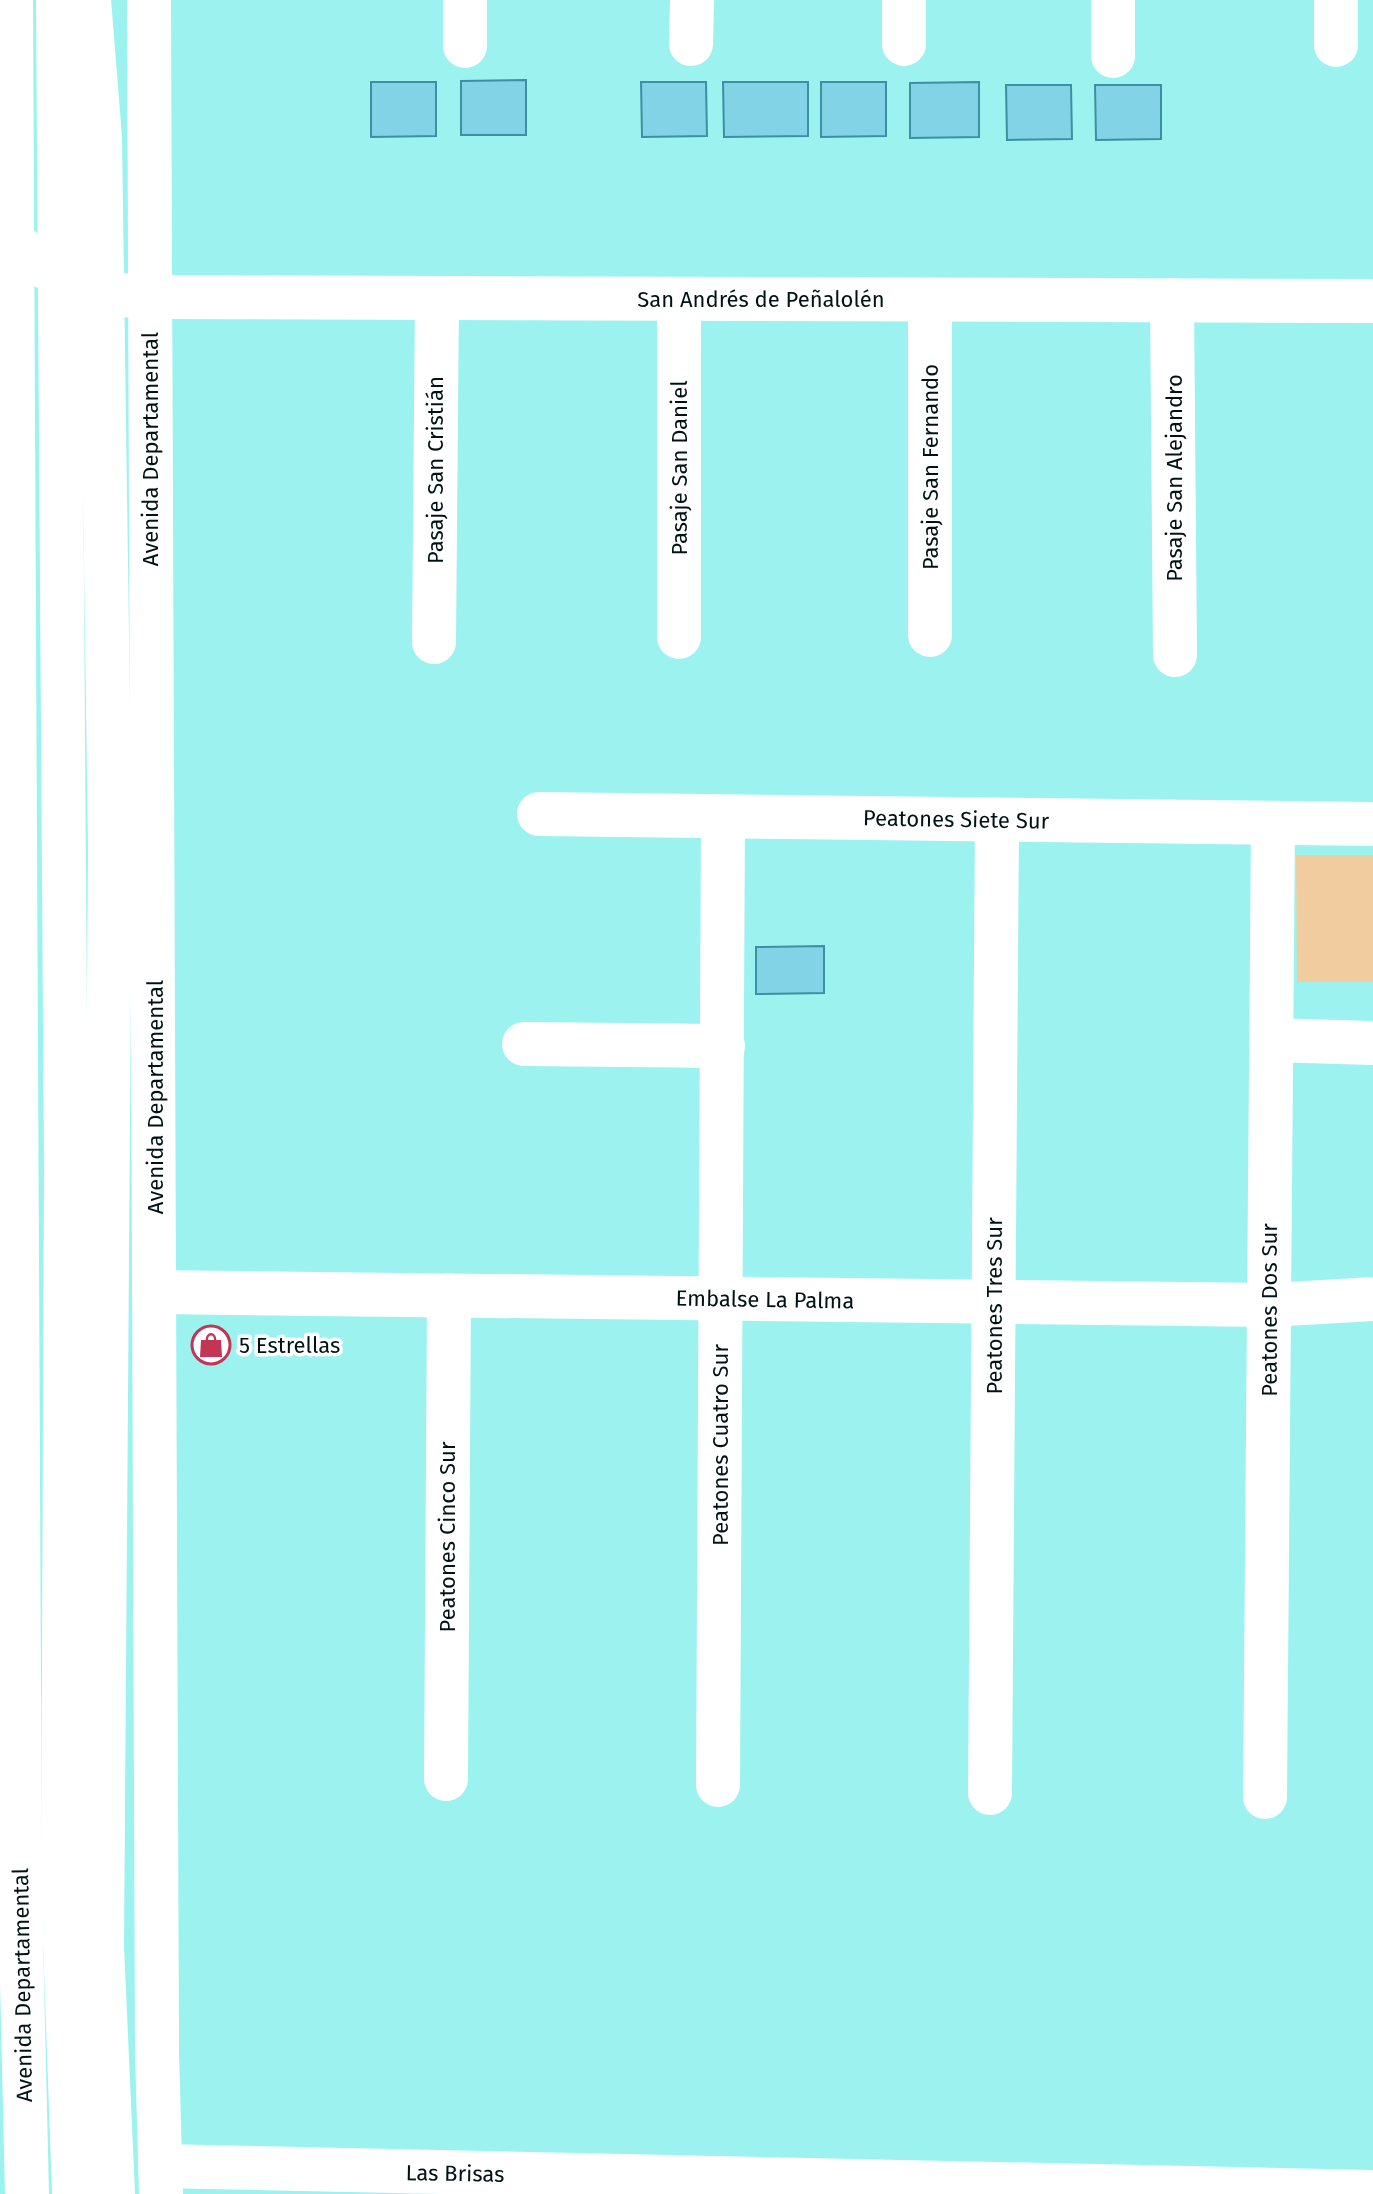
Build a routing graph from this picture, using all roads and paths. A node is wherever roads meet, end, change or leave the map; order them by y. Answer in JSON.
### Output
{"nodes":[{"id":1,"x":11,"y":0,"type":"edge"},
{"id":2,"x":58,"y":0,"type":"edge"},
{"id":3,"x":89,"y":0,"type":"edge"},
{"id":4,"x":149,"y":0,"type":"edge"},
{"id":5,"x":465,"y":0,"type":"edge"},
{"id":6,"x":692,"y":0,"type":"edge"},
{"id":7,"x":904,"y":0,"type":"edge"},
{"id":8,"x":1113,"y":0,"type":"edge"},
{"id":9,"x":1336,"y":0,"type":"edge"},
{"id":10,"x":691,"y":44,"type":"dead end"},
{"id":11,"x":904,"y":44,"type":"dead end"},
{"id":12,"x":1336,"y":45,"type":"dead end"},
{"id":13,"x":465,"y":46,"type":"dead end"},
{"id":14,"x":1113,"y":56,"type":"dead end"},
{"id":15,"x":6,"y":95,"type":"edge"},
{"id":16,"x":12,"y":240,"type":"junction"},
{"id":17,"x":61,"y":278,"type":"junction"},
{"id":18,"x":101,"y":293,"type":"junction"},
{"id":19,"x":149,"y":297,"type":"junction"},
{"id":20,"x":437,"y":298,"type":"junction"},
{"id":21,"x":679,"y":299,"type":"junction"},
{"id":22,"x":930,"y":300,"type":"junction"},
{"id":23,"x":1172,"y":300,"type":"junction"},
{"id":24,"x":1373,"y":301,"type":"edge"},
{"id":25,"x":6,"y":371,"type":"edge"},
{"id":26,"x":930,"y":635,"type":"dead end"},
{"id":27,"x":679,"y":637,"type":"dead end"},
{"id":28,"x":434,"y":642,"type":"dead end"},
{"id":29,"x":1175,"y":655,"type":"dead end"},
{"id":30,"x":7,"y":665,"type":"edge"},
{"id":31,"x":539,"y":814,"type":"dead end"},
{"id":32,"x":723,"y":817,"type":"junction"},
{"id":33,"x":997,"y":820,"type":"junction"},
{"id":34,"x":1273,"y":823,"type":"junction"},
{"id":35,"x":1373,"y":824,"type":"edge"},
{"id":36,"x":153,"y":862,"type":"junction"},
{"id":37,"x":8,"y":963,"type":"edge"},
{"id":38,"x":1271,"y":1040,"type":"junction"},
{"id":39,"x":1373,"y":1043,"type":"edge"},
{"id":40,"x":524,"y":1044,"type":"dead end"},
{"id":41,"x":723,"y":1046,"type":"junction"},
{"id":42,"x":107,"y":1093,"type":"junction"},
{"id":43,"x":8,"y":1241,"type":"edge"},
{"id":44,"x":156,"y":1292,"type":"junction"},
{"id":45,"x":449,"y":1295,"type":"junction"},
{"id":46,"x":721,"y":1298,"type":"junction"},
{"id":47,"x":1373,"y":1299,"type":"edge"},
{"id":48,"x":994,"y":1301,"type":"junction"},
{"id":49,"x":1269,"y":1305,"type":"junction"},
{"id":50,"x":9,"y":1517,"type":"edge"},
{"id":51,"x":9,"y":1710,"type":"edge"},
{"id":52,"x":446,"y":1779,"type":"dead end"},
{"id":53,"x":718,"y":1785,"type":"dead end"},
{"id":54,"x":990,"y":1793,"type":"dead end"},
{"id":55,"x":1265,"y":1797,"type":"dead end"},
{"id":56,"x":63,"y":1885,"type":"junction"},
{"id":57,"x":10,"y":1898,"type":"edge"},
{"id":58,"x":161,"y":2180,"type":"edge"},
{"id":59,"x":767,"y":2187,"type":"edge"},
{"id":60,"x":1349,"y":2193,"type":"edge"},
{"id":61,"x":28,"y":2194,"type":"edge"},
{"id":62,"x":74,"y":2194,"type":"edge"},
{"id":63,"x":113,"y":2194,"type":"edge"}],
"edges":[{"from":1,"to":15,"type":"street","name":"Avenida Departamental"},
{"from":2,"to":17,"type":"street"},
{"from":3,"to":18,"type":"street"},
{"from":4,"to":19,"type":"street","name":"Avenida Departamental"},
{"from":5,"to":13,"type":"street"},
{"from":6,"to":10,"type":"street"},
{"from":7,"to":11,"type":"street"},
{"from":8,"to":14,"type":"street"},
{"from":9,"to":12,"type":"street"},
{"from":15,"to":16,"type":"street","name":"Avenida Departamental"},
{"from":16,"to":17,"type":"street","name":"San Andrés de Peñalolén"},
{"from":16,"to":25,"type":"street","name":"Avenida Departamental"},
{"from":17,"to":18,"type":"street","name":"San Andrés de Peñalolén"},
{"from":17,"to":56,"type":"street"},
{"from":18,"to":19,"type":"street","name":"San Andrés de Peñalolén"},
{"from":18,"to":42,"type":"street"},
{"from":19,"to":20,"type":"street","name":"San Andrés de Peñalolén"},
{"from":19,"to":36,"type":"street","name":"Avenida Departamental"},
{"from":20,"to":21,"type":"street","name":"San Andrés de Peñalolén"},
{"from":20,"to":28,"type":"street","name":"Pasaje San Cristián"},
{"from":21,"to":22,"type":"street","name":"San Andrés de Peñalolén"},
{"from":21,"to":27,"type":"street","name":"Pasaje San Daniel"},
{"from":22,"to":23,"type":"street","name":"San Andrés de Peñalolén"},
{"from":22,"to":26,"type":"street","name":"Pasaje San Fernando"},
{"from":23,"to":24,"type":"street","name":"San Andrés de Peñalolén"},
{"from":23,"to":29,"type":"street","name":"Pasaje San Alejandro"},
{"from":25,"to":30,"type":"street","name":"Avenida Departamental"},
{"from":30,"to":37,"type":"street","name":"Avenida Departamental"},
{"from":31,"to":32,"type":"street","name":"Peatones Siete Sur"},
{"from":32,"to":33,"type":"street","name":"Peatones Siete Sur"},
{"from":32,"to":41,"type":"street","name":"Peatones Cuatro Sur"},
{"from":33,"to":34,"type":"street","name":"Peatones Siete Sur"},
{"from":33,"to":48,"type":"street","name":"Peatones Tres Sur"},
{"from":34,"to":35,"type":"street","name":"Peatones Siete Sur"},
{"from":34,"to":38,"type":"street","name":"Peatones Dos Sur"},
{"from":36,"to":42,"type":"street"},
{"from":36,"to":44,"type":"street","name":"Avenida Departamental"},
{"from":37,"to":43,"type":"street","name":"Avenida Departamental"},
{"from":38,"to":39,"type":"street"},
{"from":38,"to":49,"type":"street","name":"Peatones Dos Sur"},
{"from":40,"to":41,"type":"street"},
{"from":41,"to":46,"type":"street","name":"Peatones Cuatro Sur"},
{"from":42,"to":63,"type":"street"},
{"from":43,"to":50,"type":"street","name":"Avenida Departamental"},
{"from":44,"to":45,"type":"street","name":"Embalse La Palma"},
{"from":44,"to":58,"type":"street","name":"Avenida Departamental"},
{"from":45,"to":46,"type":"street","name":"Embalse La Palma"},
{"from":45,"to":52,"type":"street","name":"Peatones Cinco Sur"},
{"from":46,"to":48,"type":"street","name":"Embalse La Palma"},
{"from":46,"to":53,"type":"street","name":"Peatones Cuatro Sur"},
{"from":47,"to":49,"type":"street","name":"Embalse La Palma"},
{"from":48,"to":49,"type":"street","name":"Embalse La Palma"},
{"from":48,"to":54,"type":"street","name":"Peatones Tres Sur"},
{"from":49,"to":55,"type":"street","name":"Peatones Dos Sur"},
{"from":50,"to":51,"type":"street","name":"Avenida Departamental"},
{"from":51,"to":57,"type":"street","name":"Avenida Departamental"},
{"from":56,"to":61,"type":"street"},
{"from":56,"to":62,"type":"street"},
{"from":57,"to":61,"type":"street","name":"Avenida Departamental"},
{"from":58,"to":59,"type":"street","name":"Las Brisas"},
{"from":59,"to":60,"type":"street","name":"Las Brisas"}]}
